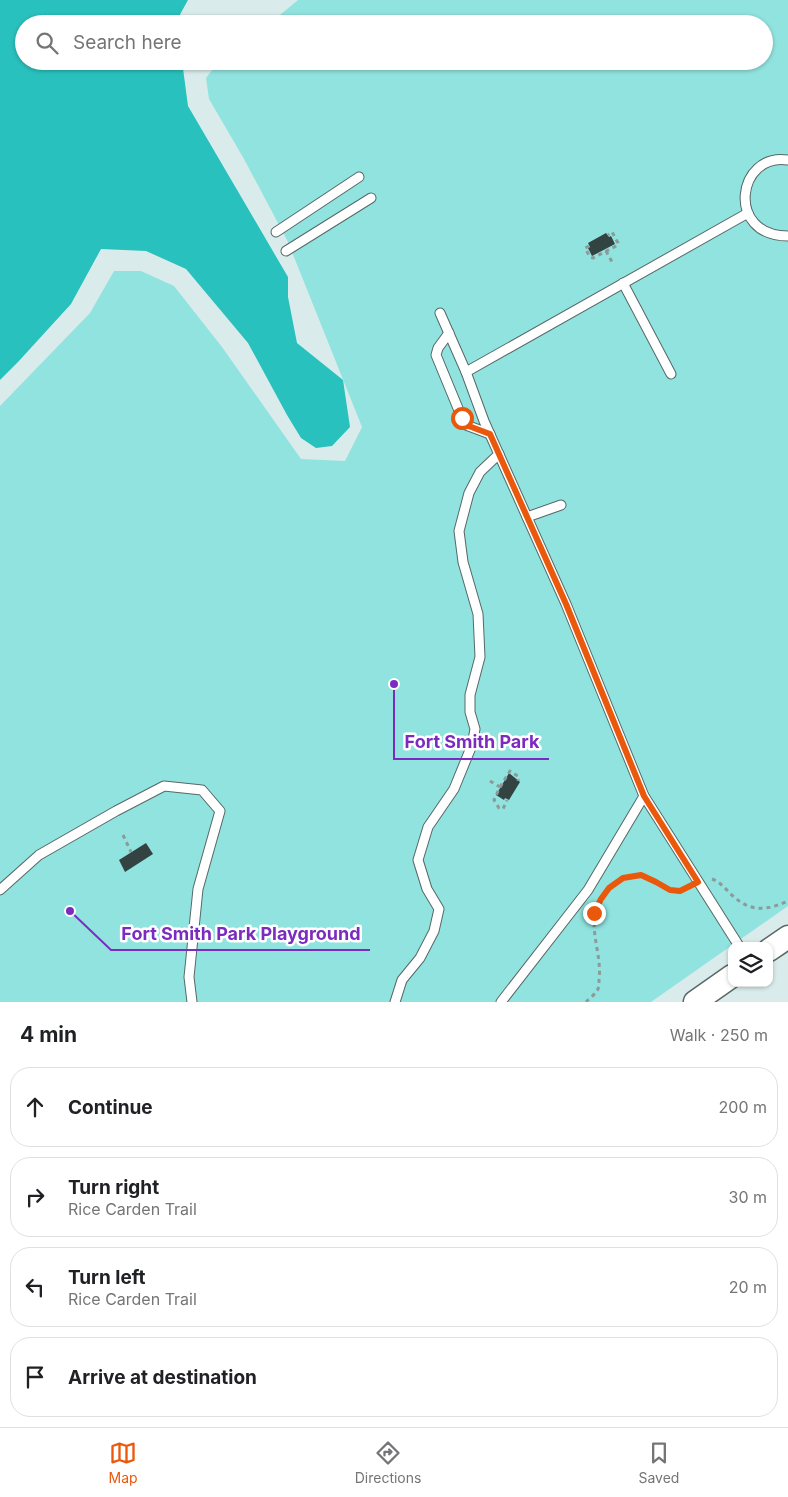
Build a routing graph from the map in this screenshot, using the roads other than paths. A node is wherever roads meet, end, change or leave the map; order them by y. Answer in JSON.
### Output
{"nodes":[{"id":1,"x":788,"y":160,"type":"edge"},
{"id":2,"x":359,"y":177,"type":"dead end"},
{"id":3,"x":371,"y":198,"type":"dead end"},
{"id":4,"x":748,"y":213,"type":"junction"},
{"id":5,"x":276,"y":232,"type":"dead end"},
{"id":6,"x":788,"y":236,"type":"edge"},
{"id":7,"x":286,"y":251,"type":"dead end"},
{"id":8,"x":623,"y":283,"type":"junction"},
{"id":9,"x":440,"y":312,"type":"dead end"},
{"id":10,"x":448,"y":333,"type":"junction"},
{"id":11,"x":466,"y":372,"type":"junction"},
{"id":12,"x":671,"y":374,"type":"dead end"},
{"id":13,"x":490,"y":434,"type":"junction"},
{"id":14,"x":499,"y":454,"type":"junction"},
{"id":15,"x":562,"y":505,"type":"dead end"},
{"id":16,"x":527,"y":517,"type":"junction"},
{"id":17,"x":644,"y":796,"type":"junction"},
{"id":18,"x":0,"y":890,"type":"edge"},
{"id":19,"x":788,"y":937,"type":"edge"},
{"id":20,"x":736,"y":942,"type":"edge"},
{"id":21,"x":773,"y":947,"type":"edge"},
{"id":22,"x":728,"y":979,"type":"edge"},
{"id":23,"x":192,"y":1002,"type":"edge"},
{"id":24,"x":395,"y":1002,"type":"edge"},
{"id":25,"x":501,"y":1002,"type":"edge"},
{"id":26,"x":695,"y":1002,"type":"edge"}],
"edges":[{"from":1,"to":4,"type":"lane"},
{"from":2,"to":5,"type":"lane"},
{"from":3,"to":7,"type":"lane"},
{"from":4,"to":6,"type":"lane"},
{"from":4,"to":8,"type":"lane"},
{"from":8,"to":11,"type":"lane"},
{"from":8,"to":12,"type":"lane"},
{"from":9,"to":10,"type":"lane"},
{"from":10,"to":11,"type":"lane"},
{"from":10,"to":13,"type":"lane"},
{"from":11,"to":13,"type":"lane"},
{"from":13,"to":14,"type":"lane"},
{"from":14,"to":16,"type":"lane"},
{"from":14,"to":24,"type":"lane"},
{"from":15,"to":16,"type":"lane"},
{"from":16,"to":17,"type":"lane"},
{"from":17,"to":20,"type":"lane"},
{"from":17,"to":25,"type":"lane"},
{"from":18,"to":23,"type":"lane"},
{"from":19,"to":21,"type":"street"},
{"from":22,"to":26,"type":"street"}]}
